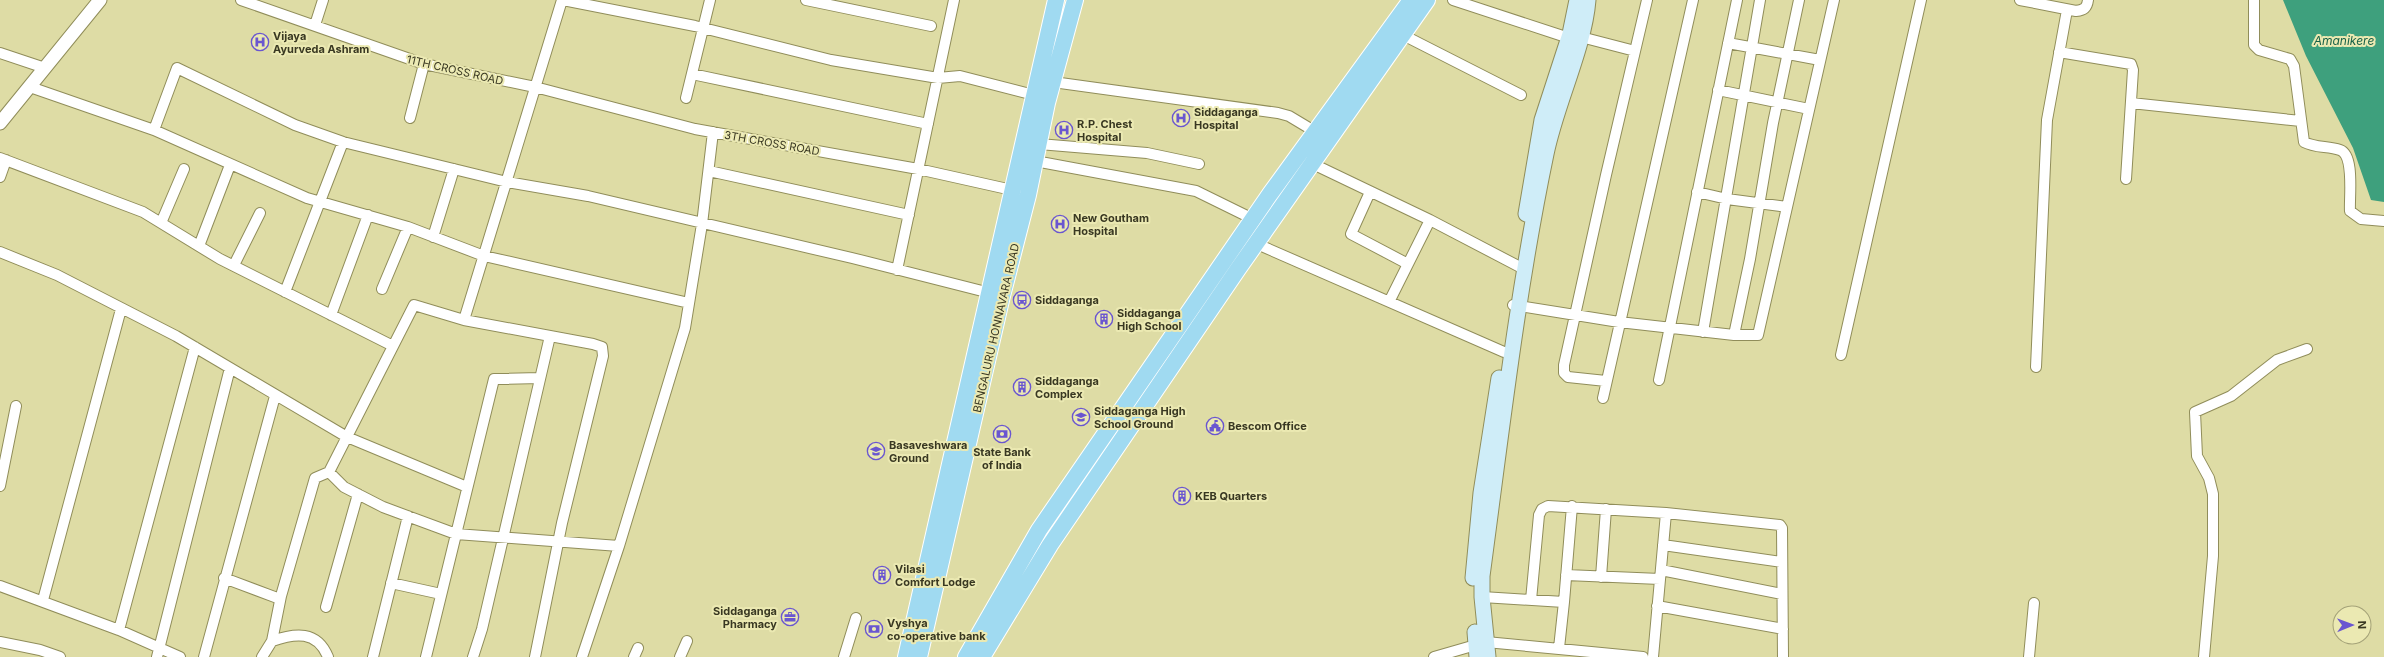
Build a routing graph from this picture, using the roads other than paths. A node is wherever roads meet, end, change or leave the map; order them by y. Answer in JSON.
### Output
{"nodes":[{"id":1,"x":100,"y":0,"type":"edge"},
{"id":2,"x":244,"y":0,"type":"edge"},
{"id":3,"x":323,"y":0,"type":"edge"},
{"id":4,"x":562,"y":0,"type":"edge"},
{"id":5,"x":710,"y":0,"type":"edge"},
{"id":6,"x":806,"y":0,"type":"edge"},
{"id":7,"x":954,"y":0,"type":"edge"},
{"id":8,"x":1055,"y":0,"type":"edge"},
{"id":9,"x":1075,"y":0,"type":"edge"},
{"id":10,"x":1411,"y":0,"type":"edge"},
{"id":11,"x":1427,"y":0,"type":"edge"},
{"id":12,"x":1453,"y":0,"type":"edge"},
{"id":13,"x":1577,"y":0,"type":"edge"},
{"id":14,"x":1588,"y":0,"type":"edge"},
{"id":15,"x":1647,"y":0,"type":"edge"},
{"id":16,"x":1693,"y":0,"type":"edge"},
{"id":17,"x":1736,"y":0,"type":"edge"},
{"id":18,"x":1760,"y":0,"type":"edge"},
{"id":19,"x":1799,"y":0,"type":"edge"},
{"id":20,"x":1834,"y":0,"type":"edge"},
{"id":21,"x":1920,"y":0,"type":"edge"},
{"id":22,"x":2020,"y":0,"type":"edge"},
{"id":23,"x":2088,"y":0,"type":"edge"},
{"id":24,"x":2254,"y":0,"type":"edge"},
{"id":25,"x":2067,"y":10,"type":"junction"},
{"id":26,"x":316,"y":25,"type":"junction"},
{"id":27,"x":931,"y":26,"type":"dead end"},
{"id":28,"x":704,"y":28,"type":"junction"},
{"id":29,"x":1403,"y":35,"type":"junction"},
{"id":30,"x":1575,"y":38,"type":"junction"},
{"id":31,"x":1728,"y":43,"type":"junction"},
{"id":32,"x":1752,"y":48,"type":"junction"},
{"id":33,"x":1635,"y":51,"type":"junction"},
{"id":34,"x":2059,"y":52,"type":"junction"},
{"id":35,"x":0,"y":53,"type":"edge"},
{"id":36,"x":1788,"y":55,"type":"junction"},
{"id":37,"x":1820,"y":60,"type":"junction"},
{"id":38,"x":424,"y":64,"type":"junction"},
{"id":39,"x":45,"y":68,"type":"junction"},
{"id":40,"x":692,"y":74,"type":"junction"},
{"id":41,"x":938,"y":78,"type":"junction"},
{"id":42,"x":1053,"y":82,"type":"junction"},
{"id":43,"x":30,"y":87,"type":"junction"},
{"id":44,"x":535,"y":87,"type":"junction"},
{"id":45,"x":1718,"y":90,"type":"junction"},
{"id":46,"x":1034,"y":95,"type":"junction"},
{"id":47,"x":1521,"y":95,"type":"dead end"},
{"id":48,"x":1744,"y":96,"type":"junction"},
{"id":49,"x":686,"y":98,"type":"dead end"},
{"id":50,"x":1778,"y":102,"type":"junction"},
{"id":51,"x":2131,"y":103,"type":"junction"},
{"id":52,"x":1809,"y":109,"type":"junction"},
{"id":53,"x":410,"y":118,"type":"dead end"},
{"id":54,"x":2301,"y":121,"type":"junction"},
{"id":55,"x":0,"y":124,"type":"edge"},
{"id":56,"x":928,"y":124,"type":"junction"},
{"id":57,"x":154,"y":130,"type":"junction"},
{"id":58,"x":1315,"y":131,"type":"junction"},
{"id":59,"x":714,"y":132,"type":"junction"},
{"id":60,"x":1330,"y":140,"type":"junction"},
{"id":61,"x":343,"y":142,"type":"junction"},
{"id":62,"x":1039,"y":144,"type":"junction"},
{"id":63,"x":3,"y":159,"type":"edge"},
{"id":64,"x":1035,"y":161,"type":"junction"},
{"id":65,"x":1199,"y":164,"type":"dead end"},
{"id":66,"x":1313,"y":164,"type":"junction"},
{"id":67,"x":230,"y":165,"type":"junction"},
{"id":68,"x":184,"y":169,"type":"dead end"},
{"id":69,"x":454,"y":169,"type":"junction"},
{"id":70,"x":918,"y":169,"type":"junction"},
{"id":71,"x":709,"y":171,"type":"junction"},
{"id":72,"x":0,"y":177,"type":"edge"},
{"id":73,"x":2126,"y":179,"type":"dead end"},
{"id":74,"x":507,"y":182,"type":"junction"},
{"id":75,"x":1012,"y":190,"type":"junction"},
{"id":76,"x":1370,"y":192,"type":"junction"},
{"id":77,"x":1696,"y":192,"type":"junction"},
{"id":78,"x":1727,"y":199,"type":"junction"},
{"id":79,"x":321,"y":201,"type":"junction"},
{"id":80,"x":1760,"y":202,"type":"junction"},
{"id":81,"x":1787,"y":207,"type":"junction"},
{"id":82,"x":260,"y":213,"type":"dead end"},
{"id":83,"x":368,"y":215,"type":"junction"},
{"id":84,"x":909,"y":215,"type":"junction"},
{"id":85,"x":1252,"y":219,"type":"junction"},
{"id":86,"x":1430,"y":220,"type":"junction"},
{"id":87,"x":2384,"y":221,"type":"edge"},
{"id":88,"x":161,"y":223,"type":"junction"},
{"id":89,"x":702,"y":224,"type":"junction"},
{"id":90,"x":408,"y":227,"type":"junction"},
{"id":91,"x":433,"y":237,"type":"junction"},
{"id":92,"x":1257,"y":244,"type":"junction"},
{"id":93,"x":199,"y":246,"type":"junction"},
{"id":94,"x":0,"y":252,"type":"edge"},
{"id":95,"x":484,"y":256,"type":"junction"},
{"id":96,"x":1408,"y":264,"type":"junction"},
{"id":97,"x":234,"y":266,"type":"junction"},
{"id":98,"x":1520,"y":267,"type":"junction"},
{"id":99,"x":897,"y":270,"type":"junction"},
{"id":100,"x":382,"y":289,"type":"dead end"},
{"id":101,"x":285,"y":292,"type":"junction"},
{"id":102,"x":995,"y":294,"type":"junction"},
{"id":103,"x":1390,"y":300,"type":"junction"},
{"id":104,"x":689,"y":303,"type":"junction"},
{"id":105,"x":1517,"y":306,"type":"junction"},
{"id":106,"x":121,"y":309,"type":"junction"},
{"id":107,"x":330,"y":315,"type":"junction"},
{"id":108,"x":1574,"y":315,"type":"junction"},
{"id":109,"x":464,"y":320,"type":"junction"},
{"id":110,"x":1618,"y":322,"type":"junction"},
{"id":111,"x":1669,"y":328,"type":"junction"},
{"id":112,"x":1703,"y":332,"type":"junction"},
{"id":113,"x":550,"y":336,"type":"junction"},
{"id":114,"x":1734,"y":336,"type":"junction"},
{"id":115,"x":393,"y":346,"type":"junction"},
{"id":116,"x":195,"y":347,"type":"junction"},
{"id":117,"x":2307,"y":349,"type":"dead end"},
{"id":118,"x":1504,"y":352,"type":"junction"},
{"id":119,"x":1841,"y":355,"type":"dead end"},
{"id":120,"x":2036,"y":367,"type":"dead end"},
{"id":121,"x":230,"y":368,"type":"junction"},
{"id":122,"x":540,"y":378,"type":"junction"},
{"id":123,"x":1659,"y":380,"type":"dead end"},
{"id":124,"x":1606,"y":381,"type":"junction"},
{"id":125,"x":275,"y":396,"type":"junction"},
{"id":126,"x":1603,"y":398,"type":"dead end"},
{"id":127,"x":16,"y":406,"type":"dead end"},
{"id":128,"x":347,"y":438,"type":"junction"},
{"id":129,"x":329,"y":472,"type":"junction"},
{"id":130,"x":0,"y":486,"type":"edge"},
{"id":131,"x":467,"y":487,"type":"junction"},
{"id":132,"x":358,"y":494,"type":"junction"},
{"id":133,"x":1572,"y":506,"type":"junction"},
{"id":134,"x":1606,"y":509,"type":"junction"},
{"id":135,"x":1666,"y":513,"type":"junction"},
{"id":136,"x":408,"y":516,"type":"junction"},
{"id":137,"x":456,"y":534,"type":"junction"},
{"id":138,"x":503,"y":538,"type":"junction"},
{"id":139,"x":559,"y":541,"type":"junction"},
{"id":140,"x":1663,"y":545,"type":"junction"},
{"id":141,"x":619,"y":546,"type":"junction"},
{"id":142,"x":1782,"y":562,"type":"junction"},
{"id":143,"x":1566,"y":575,"type":"junction"},
{"id":144,"x":1660,"y":575,"type":"junction"},
{"id":145,"x":1601,"y":576,"type":"junction"},
{"id":146,"x":224,"y":578,"type":"junction"},
{"id":147,"x":391,"y":583,"type":"junction"},
{"id":148,"x":0,"y":586,"type":"edge"},
{"id":149,"x":441,"y":594,"type":"junction"},
{"id":150,"x":1782,"y":594,"type":"junction"},
{"id":151,"x":1482,"y":597,"type":"junction"},
{"id":152,"x":280,"y":599,"type":"junction"},
{"id":153,"x":43,"y":600,"type":"junction"},
{"id":154,"x":1531,"y":600,"type":"junction"},
{"id":155,"x":1564,"y":602,"type":"junction"},
{"id":156,"x":2034,"y":603,"type":"dead end"},
{"id":157,"x":1657,"y":606,"type":"junction"},
{"id":158,"x":326,"y":607,"type":"dead end"},
{"id":159,"x":856,"y":618,"type":"dead end"},
{"id":160,"x":1783,"y":629,"type":"junction"},
{"id":161,"x":119,"y":630,"type":"junction"},
{"id":162,"x":272,"y":641,"type":"junction"},
{"id":163,"x":687,"y":641,"type":"dead end"},
{"id":164,"x":0,"y":642,"type":"edge"},
{"id":165,"x":1559,"y":648,"type":"junction"},
{"id":166,"x":1482,"y":650,"type":"edge"},
{"id":167,"x":158,"y":652,"type":"edge"},
{"id":168,"x":60,"y":657,"type":"edge"},
{"id":169,"x":180,"y":657,"type":"edge"},
{"id":170,"x":204,"y":657,"type":"edge"},
{"id":171,"x":262,"y":657,"type":"edge"},
{"id":172,"x":328,"y":657,"type":"edge"},
{"id":173,"x":373,"y":657,"type":"edge"},
{"id":174,"x":426,"y":657,"type":"edge"},
{"id":175,"x":473,"y":657,"type":"edge"},
{"id":176,"x":535,"y":657,"type":"edge"},
{"id":177,"x":582,"y":657,"type":"edge"},
{"id":178,"x":680,"y":657,"type":"edge"},
{"id":179,"x":844,"y":657,"type":"edge"},
{"id":180,"x":906,"y":657,"type":"edge"},
{"id":181,"x":919,"y":657,"type":"edge"},
{"id":182,"x":966,"y":657,"type":"edge"},
{"id":183,"x":982,"y":657,"type":"edge"},
{"id":184,"x":1434,"y":657,"type":"edge"},
{"id":185,"x":1643,"y":657,"type":"edge"},
{"id":186,"x":1653,"y":657,"type":"edge"},
{"id":187,"x":1783,"y":657,"type":"edge"},
{"id":188,"x":2029,"y":657,"type":"edge"},
{"id":189,"x":2204,"y":657,"type":"edge"}],
"edges":[{"from":1,"to":39,"type":"street"},
{"from":2,"to":26,"type":"street","name":"11TH CROSS ROAD"},
{"from":3,"to":26,"type":"street"},
{"from":4,"to":28,"type":"street"},
{"from":4,"to":44,"type":"street"},
{"from":5,"to":28,"type":"street"},
{"from":6,"to":27,"type":"street"},
{"from":7,"to":41,"type":"street"},
{"from":8,"to":46,"type":"main road","name":"BENGALURU HONNAVARA ROAD"},
{"from":9,"to":42,"type":"main road","name":"BENGALURU HONNAVARA ROAD"},
{"from":10,"to":58,"type":"main road"},
{"from":11,"to":29,"type":"main road"},
{"from":12,"to":30,"type":"street"},
{"from":13,"to":30,"type":"main road"},
{"from":14,"to":30,"type":"main road"},
{"from":15,"to":33,"type":"street"},
{"from":16,"to":110,"type":"street"},
{"from":17,"to":31,"type":"street"},
{"from":18,"to":32,"type":"street"},
{"from":19,"to":36,"type":"street"},
{"from":20,"to":37,"type":"street"},
{"from":21,"to":119,"type":"street"},
{"from":22,"to":25,"type":"street"},
{"from":23,"to":25,"type":"street"},
{"from":24,"to":54,"type":"street"},
{"from":25,"to":34,"type":"street"},
{"from":26,"to":38,"type":"street","name":"11TH CROSS ROAD"},
{"from":28,"to":40,"type":"street"},
{"from":28,"to":41,"type":"street"},
{"from":29,"to":47,"type":"street"},
{"from":29,"to":60,"type":"main road"},
{"from":30,"to":33,"type":"street"},
{"from":30,"to":98,"type":"main road"},
{"from":30,"to":105,"type":"main road"},
{"from":31,"to":32,"type":"street"},
{"from":31,"to":45,"type":"street"},
{"from":32,"to":36,"type":"street"},
{"from":32,"to":48,"type":"street"},
{"from":33,"to":108,"type":"street"},
{"from":34,"to":51,"type":"street"},
{"from":34,"to":120,"type":"street"},
{"from":35,"to":39,"type":"street"},
{"from":36,"to":37,"type":"street"},
{"from":36,"to":50,"type":"street"},
{"from":37,"to":52,"type":"street"},
{"from":38,"to":44,"type":"street","name":"11TH CROSS ROAD"},
{"from":38,"to":53,"type":"street"},
{"from":39,"to":43,"type":"street"},
{"from":40,"to":49,"type":"street"},
{"from":40,"to":56,"type":"street"},
{"from":41,"to":46,"type":"street"},
{"from":41,"to":56,"type":"street"},
{"from":42,"to":58,"type":"street"},
{"from":42,"to":62,"type":"main road","name":"BENGALURU HONNAVARA ROAD"},
{"from":43,"to":55,"type":"street"},
{"from":43,"to":57,"type":"street"},
{"from":44,"to":59,"type":"street","name":"3TH CROSS ROAD"},
{"from":44,"to":74,"type":"street"},
{"from":45,"to":48,"type":"street"},
{"from":45,"to":77,"type":"street"},
{"from":46,"to":75,"type":"main road","name":"BENGALURU HONNAVARA ROAD"},
{"from":48,"to":50,"type":"street"},
{"from":48,"to":78,"type":"street"},
{"from":50,"to":52,"type":"street"},
{"from":50,"to":80,"type":"street"},
{"from":51,"to":54,"type":"street"},
{"from":51,"to":73,"type":"street"},
{"from":52,"to":81,"type":"street"},
{"from":54,"to":87,"type":"street"},
{"from":56,"to":70,"type":"street"},
{"from":57,"to":61,"type":"street"},
{"from":57,"to":67,"type":"street"},
{"from":58,"to":60,"type":"street"},
{"from":58,"to":85,"type":"main road"},
{"from":59,"to":70,"type":"street","name":"3TH CROSS ROAD"},
{"from":59,"to":71,"type":"street"},
{"from":60,"to":66,"type":"main road"},
{"from":61,"to":69,"type":"street"},
{"from":61,"to":79,"type":"street"},
{"from":62,"to":64,"type":"main road","name":"BENGALURU HONNAVARA ROAD"},
{"from":62,"to":65,"type":"street"},
{"from":63,"to":72,"type":"street"},
{"from":63,"to":88,"type":"street"},
{"from":64,"to":85,"type":"street"},
{"from":64,"to":102,"type":"main road","name":"BENGALURU HONNAVARA ROAD"},
{"from":66,"to":76,"type":"street"},
{"from":66,"to":92,"type":"main road"},
{"from":67,"to":79,"type":"street"},
{"from":67,"to":93,"type":"street"},
{"from":68,"to":88,"type":"street"},
{"from":69,"to":74,"type":"street"},
{"from":69,"to":91,"type":"street"},
{"from":70,"to":75,"type":"street","name":"3TH CROSS ROAD"},
{"from":70,"to":84,"type":"street"},
{"from":71,"to":84,"type":"street"},
{"from":71,"to":89,"type":"street"},
{"from":74,"to":89,"type":"street"},
{"from":74,"to":95,"type":"street"},
{"from":75,"to":102,"type":"main road","name":"BENGALURU HONNAVARA ROAD"},
{"from":76,"to":86,"type":"street"},
{"from":76,"to":96,"type":"street"},
{"from":77,"to":78,"type":"street"},
{"from":77,"to":111,"type":"street"},
{"from":78,"to":80,"type":"street"},
{"from":78,"to":112,"type":"street"},
{"from":79,"to":83,"type":"street"},
{"from":79,"to":101,"type":"street"},
{"from":80,"to":81,"type":"street"},
{"from":80,"to":114,"type":"street"},
{"from":81,"to":114,"type":"street"},
{"from":82,"to":97,"type":"street"},
{"from":83,"to":90,"type":"street"},
{"from":83,"to":107,"type":"street"},
{"from":84,"to":99,"type":"street"},
{"from":85,"to":182,"type":"main road"},
{"from":86,"to":96,"type":"street"},
{"from":86,"to":98,"type":"street"},
{"from":88,"to":93,"type":"street"},
{"from":89,"to":99,"type":"street"},
{"from":89,"to":104,"type":"street"},
{"from":90,"to":91,"type":"street"},
{"from":90,"to":100,"type":"street"},
{"from":91,"to":95,"type":"street"},
{"from":92,"to":103,"type":"street"},
{"from":92,"to":183,"type":"main road"},
{"from":93,"to":97,"type":"street"},
{"from":94,"to":106,"type":"street"},
{"from":95,"to":104,"type":"street"},
{"from":95,"to":109,"type":"street"},
{"from":96,"to":103,"type":"street"},
{"from":97,"to":101,"type":"street"},
{"from":98,"to":105,"type":"main road"},
{"from":99,"to":102,"type":"street"},
{"from":101,"to":107,"type":"street"},
{"from":102,"to":180,"type":"main road","name":"BENGALURU HONNAVARA ROAD"},
{"from":102,"to":181,"type":"main road","name":"BENGALURU HONNAVARA ROAD"},
{"from":103,"to":118,"type":"street"},
{"from":104,"to":141,"type":"street"},
{"from":105,"to":108,"type":"street"},
{"from":105,"to":118,"type":"main road"},
{"from":105,"to":151,"type":"main road"},
{"from":106,"to":116,"type":"street"},
{"from":106,"to":153,"type":"street"},
{"from":107,"to":115,"type":"street"},
{"from":108,"to":110,"type":"street"},
{"from":108,"to":124,"type":"street"},
{"from":109,"to":113,"type":"street"},
{"from":109,"to":115,"type":"street"},
{"from":110,"to":111,"type":"street"},
{"from":110,"to":124,"type":"street"},
{"from":111,"to":112,"type":"street"},
{"from":111,"to":123,"type":"street"},
{"from":112,"to":114,"type":"street"},
{"from":113,"to":122,"type":"street"},
{"from":113,"to":139,"type":"street"},
{"from":115,"to":128,"type":"street"},
{"from":116,"to":121,"type":"street"},
{"from":116,"to":161,"type":"street"},
{"from":117,"to":189,"type":"street"},
{"from":118,"to":166,"type":"main road"},
{"from":121,"to":125,"type":"street"},
{"from":121,"to":167,"type":"street"},
{"from":122,"to":131,"type":"street"},
{"from":122,"to":138,"type":"street"},
{"from":124,"to":126,"type":"street"},
{"from":125,"to":128,"type":"street"},
{"from":125,"to":146,"type":"street"},
{"from":127,"to":130,"type":"street"},
{"from":128,"to":129,"type":"street"},
{"from":128,"to":131,"type":"street"},
{"from":129,"to":132,"type":"street"},
{"from":129,"to":152,"type":"street"},
{"from":131,"to":137,"type":"street"},
{"from":132,"to":136,"type":"street"},
{"from":132,"to":158,"type":"street"},
{"from":133,"to":134,"type":"street"},
{"from":133,"to":143,"type":"street"},
{"from":133,"to":154,"type":"street"},
{"from":134,"to":135,"type":"street"},
{"from":134,"to":145,"type":"street"},
{"from":135,"to":140,"type":"street"},
{"from":135,"to":142,"type":"street"},
{"from":136,"to":137,"type":"street"},
{"from":136,"to":147,"type":"street"},
{"from":137,"to":138,"type":"street"},
{"from":137,"to":149,"type":"street"},
{"from":138,"to":139,"type":"street"},
{"from":138,"to":175,"type":"street"},
{"from":139,"to":141,"type":"street"},
{"from":139,"to":176,"type":"street"},
{"from":140,"to":142,"type":"street"},
{"from":140,"to":144,"type":"street"},
{"from":141,"to":177,"type":"street"},
{"from":142,"to":150,"type":"street"},
{"from":143,"to":145,"type":"street"},
{"from":143,"to":155,"type":"street"},
{"from":144,"to":145,"type":"street"},
{"from":144,"to":150,"type":"street"},
{"from":144,"to":157,"type":"street"},
{"from":146,"to":152,"type":"street"},
{"from":146,"to":170,"type":"street"},
{"from":147,"to":149,"type":"street"},
{"from":147,"to":173,"type":"street"},
{"from":148,"to":153,"type":"street"},
{"from":149,"to":174,"type":"street"},
{"from":150,"to":160,"type":"street"},
{"from":151,"to":154,"type":"street"},
{"from":151,"to":166,"type":"main road"},
{"from":152,"to":162,"type":"street"},
{"from":153,"to":161,"type":"street"},
{"from":154,"to":155,"type":"street"},
{"from":155,"to":165,"type":"street"},
{"from":156,"to":188,"type":"street"},
{"from":157,"to":160,"type":"street"},
{"from":157,"to":186,"type":"street"},
{"from":159,"to":179,"type":"street"},
{"from":160,"to":187,"type":"street"},
{"from":161,"to":167,"type":"street"},
{"from":162,"to":171,"type":"street"},
{"from":162,"to":172,"type":"street"},
{"from":163,"to":178,"type":"street"},
{"from":164,"to":168,"type":"street"},
{"from":165,"to":166,"type":"street"},
{"from":165,"to":185,"type":"street"},
{"from":166,"to":184,"type":"street"},
{"from":167,"to":169,"type":"street"}]}
